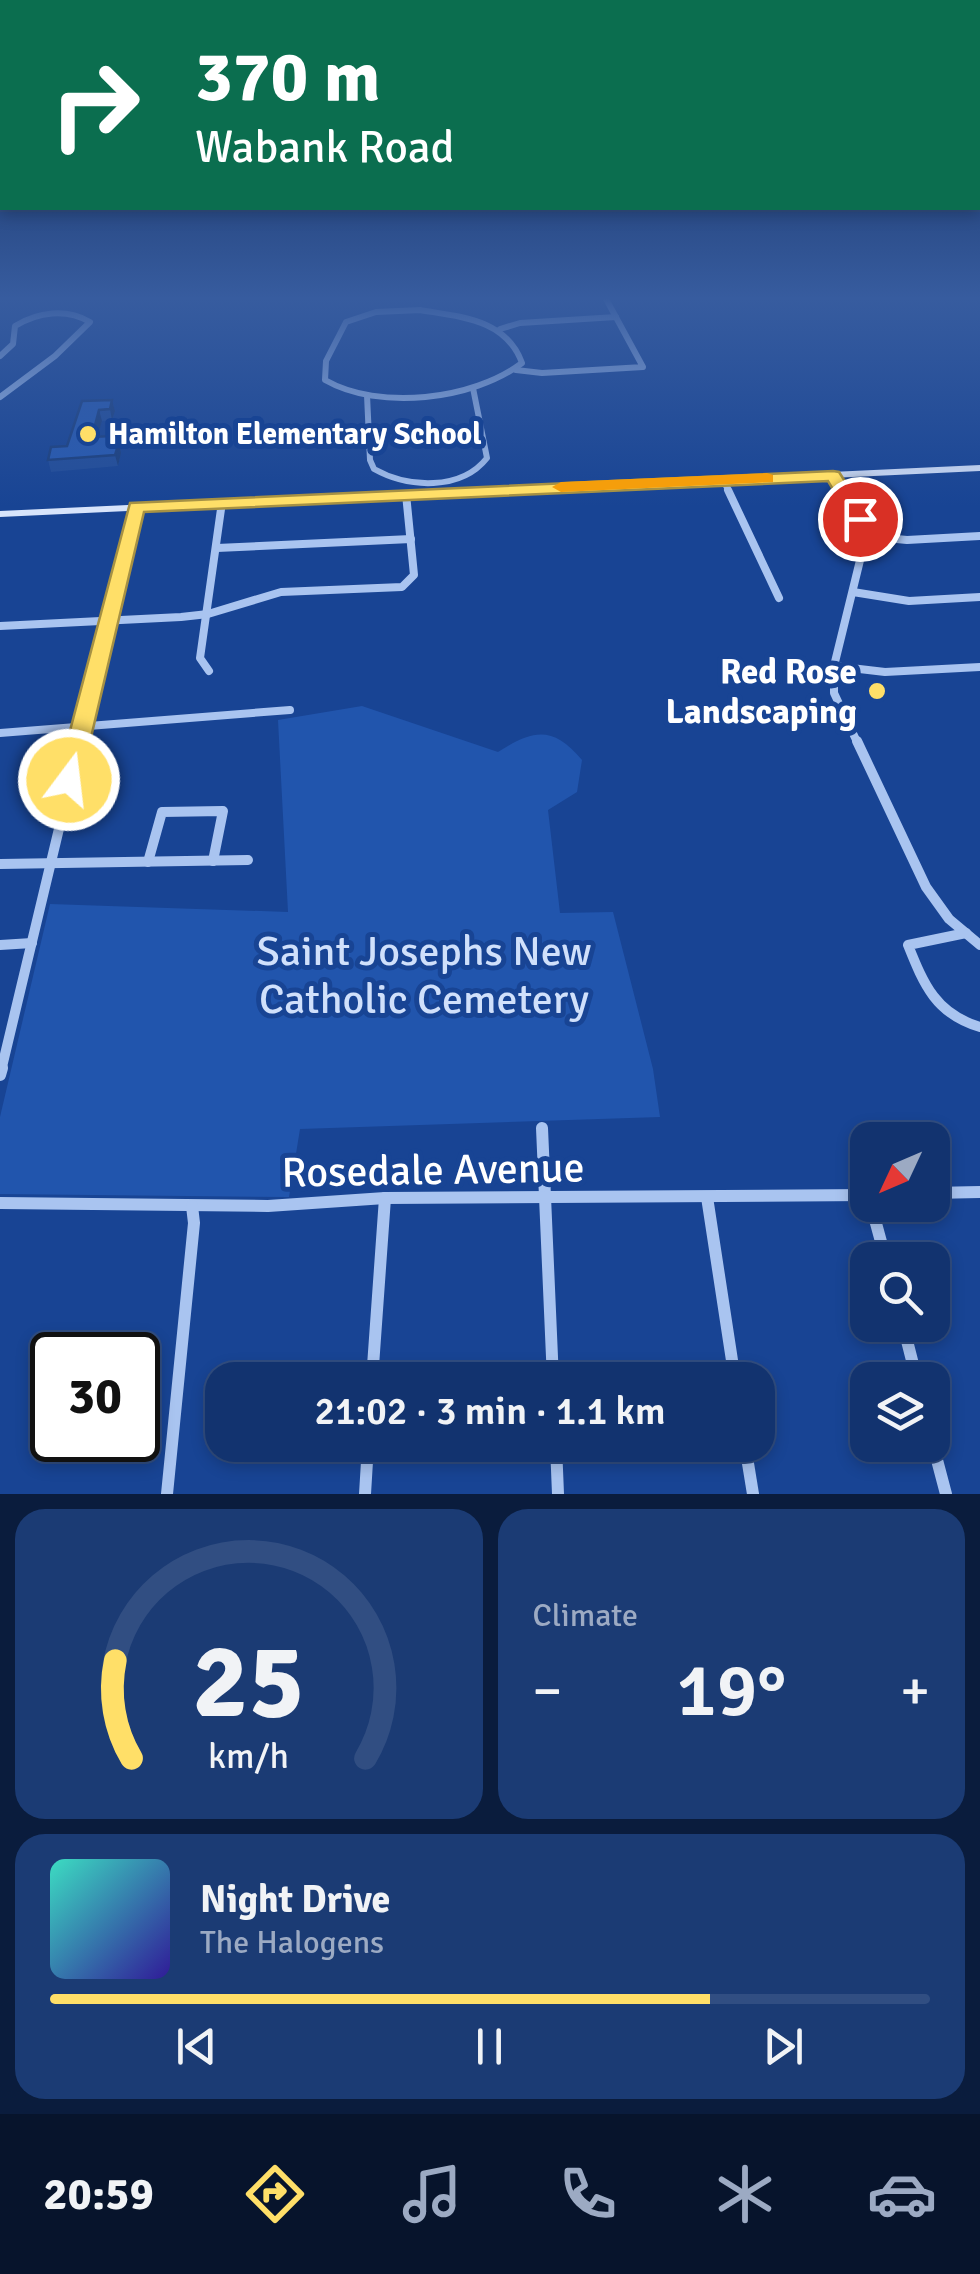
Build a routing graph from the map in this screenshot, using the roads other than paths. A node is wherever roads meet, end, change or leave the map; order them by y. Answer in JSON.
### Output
{"nodes":[{"id":1,"x":40,"y":367,"type":"edge"},
{"id":2,"x":326,"y":367,"type":"edge"},
{"id":3,"x":519,"y":367,"type":"edge"},
{"id":4,"x":633,"y":367,"type":"edge"},
{"id":5,"x":516,"y":370,"type":"junction"},
{"id":6,"x":473,"y":388,"type":"junction"},
{"id":7,"x":368,"y":395,"type":"junction"},
{"id":8,"x":0,"y":397,"type":"edge"},
{"id":9,"x":980,"y":468,"type":"edge"},
{"id":10,"x":477,"y":471,"type":"junction"},
{"id":11,"x":466,"y":476,"type":"junction"},
{"id":12,"x":833,"y":476,"type":"junction"},
{"id":13,"x":723,"y":480,"type":"junction"},
{"id":14,"x":475,"y":490,"type":"junction"},
{"id":15,"x":406,"y":494,"type":"junction"},
{"id":16,"x":222,"y":502,"type":"junction"},
{"id":17,"x":136,"y":507,"type":"junction"},
{"id":18,"x":0,"y":514,"type":"edge"},
{"id":19,"x":866,"y":536,"type":"junction"},
{"id":20,"x":980,"y":536,"type":"edge"},
{"id":21,"x":411,"y":538,"type":"junction"},
{"id":22,"x":217,"y":548,"type":"junction"},
{"id":23,"x":853,"y":592,"type":"junction"},
{"id":24,"x":779,"y":598,"type":"dead end"},
{"id":25,"x":980,"y":598,"type":"edge"},
{"id":26,"x":208,"y":614,"type":"junction"},
{"id":27,"x":109,"y":621,"type":"junction"},
{"id":28,"x":0,"y":626,"type":"edge"},
{"id":29,"x":834,"y":666,"type":"junction"},
{"id":30,"x":980,"y":667,"type":"edge"},
{"id":31,"x":208,"y":670,"type":"dead end"},
{"id":32,"x":290,"y":710,"type":"dead end"},
{"id":33,"x":83,"y":728,"type":"junction"},
{"id":34,"x":0,"y":733,"type":"edge"},
{"id":35,"x":50,"y":860,"type":"junction"},
{"id":36,"x":248,"y":860,"type":"dead end"},
{"id":37,"x":213,"y":861,"type":"junction"},
{"id":38,"x":148,"y":862,"type":"junction"},
{"id":39,"x":0,"y":864,"type":"edge"},
{"id":40,"x":966,"y":934,"type":"junction"},
{"id":41,"x":32,"y":943,"type":"junction"},
{"id":42,"x":0,"y":945,"type":"edge"},
{"id":43,"x":980,"y":945,"type":"edge"},
{"id":44,"x":980,"y":1027,"type":"edge"},
{"id":45,"x":3,"y":1048,"type":"edge"},
{"id":46,"x":0,"y":1075,"type":"edge"},
{"id":47,"x":542,"y":1128,"type":"dead end"},
{"id":48,"x":980,"y":1192,"type":"edge"},
{"id":49,"x":950,"y":1193,"type":"edge"},
{"id":50,"x":850,"y":1195,"type":"edge"},
{"id":51,"x":707,"y":1196,"type":"junction"},
{"id":52,"x":544,"y":1197,"type":"junction"},
{"id":53,"x":385,"y":1198,"type":"junction"},
{"id":54,"x":0,"y":1203,"type":"edge"},
{"id":55,"x":192,"y":1206,"type":"junction"},
{"id":56,"x":373,"y":1362,"type":"edge"},
{"id":57,"x":551,"y":1362,"type":"edge"},
{"id":58,"x":732,"y":1362,"type":"edge"},
{"id":59,"x":367,"y":1462,"type":"edge"},
{"id":60,"x":557,"y":1462,"type":"edge"},
{"id":61,"x":748,"y":1462,"type":"edge"},
{"id":62,"x":938,"y":1462,"type":"edge"},
{"id":63,"x":167,"y":1494,"type":"edge"},
{"id":64,"x":365,"y":1494,"type":"edge"},
{"id":65,"x":558,"y":1494,"type":"edge"},
{"id":66,"x":753,"y":1494,"type":"edge"},
{"id":67,"x":946,"y":1494,"type":"edge"}],
"edges":[{"from":1,"to":8,"type":"street"},
{"from":2,"to":7,"type":"street"},
{"from":3,"to":5,"type":"street"},
{"from":4,"to":5,"type":"street"},
{"from":5,"to":6,"type":"street"},
{"from":6,"to":7,"type":"street"},
{"from":6,"to":10,"type":"street"},
{"from":7,"to":11,"type":"street"},
{"from":9,"to":12,"type":"street"},
{"from":10,"to":11,"type":"street"},
{"from":10,"to":14,"type":"street"},
{"from":11,"to":14,"type":"street"},
{"from":12,"to":13,"type":"street"},
{"from":12,"to":19,"type":"street"},
{"from":13,"to":14,"type":"street"},
{"from":13,"to":24,"type":"street"},
{"from":14,"to":15,"type":"street"},
{"from":15,"to":16,"type":"street"},
{"from":15,"to":21,"type":"street"},
{"from":16,"to":17,"type":"street"},
{"from":16,"to":22,"type":"street"},
{"from":17,"to":18,"type":"street"},
{"from":17,"to":27,"type":"street"},
{"from":19,"to":20,"type":"street"},
{"from":19,"to":23,"type":"street"},
{"from":21,"to":22,"type":"street"},
{"from":21,"to":26,"type":"street"},
{"from":22,"to":26,"type":"street"},
{"from":23,"to":25,"type":"street"},
{"from":23,"to":29,"type":"street"},
{"from":26,"to":27,"type":"street"},
{"from":26,"to":31,"type":"street"},
{"from":27,"to":28,"type":"street"},
{"from":27,"to":33,"type":"street"},
{"from":29,"to":30,"type":"street"},
{"from":29,"to":40,"type":"street"},
{"from":32,"to":33,"type":"street"},
{"from":33,"to":34,"type":"street"},
{"from":33,"to":35,"type":"street"},
{"from":35,"to":38,"type":"street"},
{"from":35,"to":39,"type":"street"},
{"from":35,"to":41,"type":"street"},
{"from":36,"to":37,"type":"street"},
{"from":37,"to":38,"type":"street"},
{"from":37,"to":38,"type":"street"},
{"from":40,"to":43,"type":"street"},
{"from":40,"to":44,"type":"street"},
{"from":41,"to":42,"type":"street"},
{"from":41,"to":45,"type":"street"},
{"from":45,"to":46,"type":"street"},
{"from":47,"to":52,"type":"street"},
{"from":48,"to":49,"type":"street"},
{"from":50,"to":51,"type":"street","name":"Rosedale Avenue"},
{"from":51,"to":52,"type":"street","name":"Rosedale Avenue"},
{"from":51,"to":58,"type":"street"},
{"from":52,"to":53,"type":"street","name":"Rosedale Avenue"},
{"from":52,"to":57,"type":"street"},
{"from":53,"to":55,"type":"street","name":"Rosedale Avenue"},
{"from":53,"to":56,"type":"street"},
{"from":54,"to":55,"type":"street","name":"Rosedale Avenue"},
{"from":55,"to":63,"type":"street"},
{"from":59,"to":64,"type":"street"},
{"from":60,"to":65,"type":"street"},
{"from":61,"to":66,"type":"street"},
{"from":62,"to":67,"type":"street"}]}
